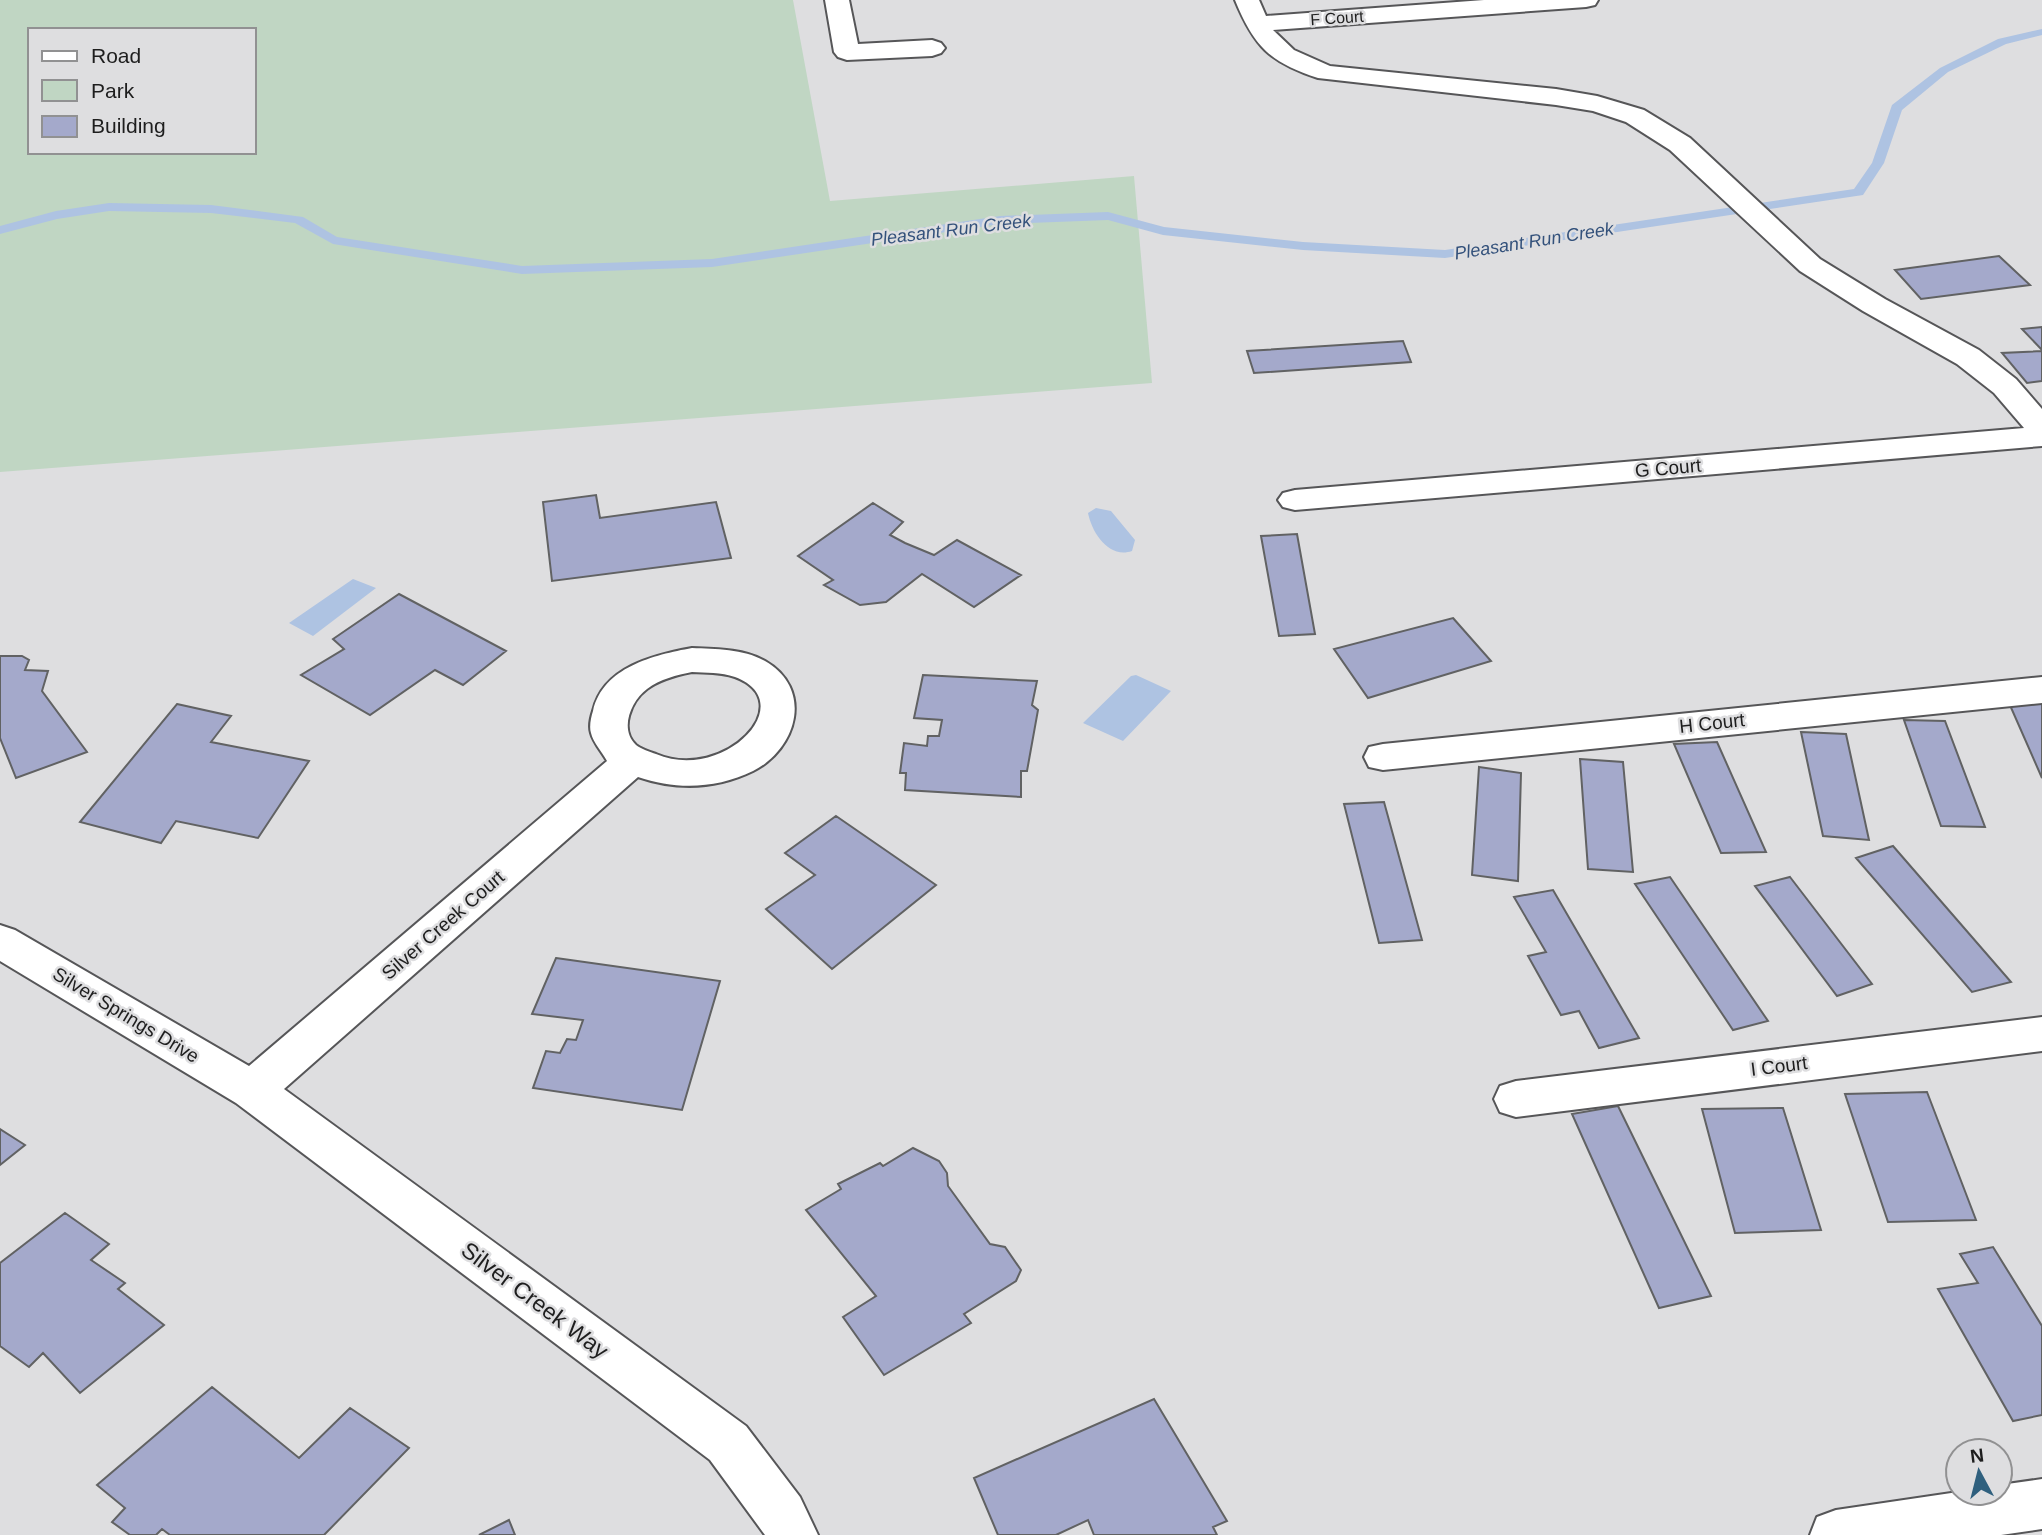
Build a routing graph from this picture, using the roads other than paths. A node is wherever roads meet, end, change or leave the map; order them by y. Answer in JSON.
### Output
{"nodes":[{"id":1,"x":837,"y":0,"type":"edge"},
{"id":2,"x":1247,"y":0,"type":"edge"},
{"id":3,"x":1586,"y":0,"type":"edge"},
{"id":4,"x":1256,"y":24,"type":"junction"},
{"id":5,"x":932,"y":48,"type":"dead end"},
{"id":6,"x":2042,"y":429,"type":"edge"},
{"id":7,"x":2042,"y":436,"type":"edge"},
{"id":8,"x":1295,"y":500,"type":"dead end"},
{"id":9,"x":2042,"y":690,"type":"edge"},
{"id":10,"x":1383,"y":757,"type":"dead end"},
{"id":11,"x":634,"y":760,"type":"dead end"},
{"id":12,"x":0,"y":941,"type":"edge"},
{"id":13,"x":2042,"y":1034,"type":"edge"},
{"id":14,"x":252,"y":1090,"type":"junction"},
{"id":15,"x":1516,"y":1098,"type":"dead end"},
{"id":16,"x":2042,"y":1504,"type":"edge"},
{"id":17,"x":793,"y":1535,"type":"edge"},
{"id":18,"x":1836,"y":1535,"type":"edge"}],
"edges":[{"from":1,"to":5,"type":"street"},
{"from":2,"to":4,"type":"street"},
{"from":3,"to":4,"type":"street","name":"F Court"},
{"from":4,"to":6,"type":"street"},
{"from":7,"to":8,"type":"street","name":"G Court"},
{"from":9,"to":10,"type":"street","name":"H Court"},
{"from":11,"to":14,"type":"street","name":"Silver Creek Court"},
{"from":12,"to":14,"type":"street","name":"Silver Springs Drive"},
{"from":13,"to":15,"type":"street","name":"I Court"},
{"from":14,"to":17,"type":"street","name":"Silver Creek Way"},
{"from":16,"to":18,"type":"street"}]}
